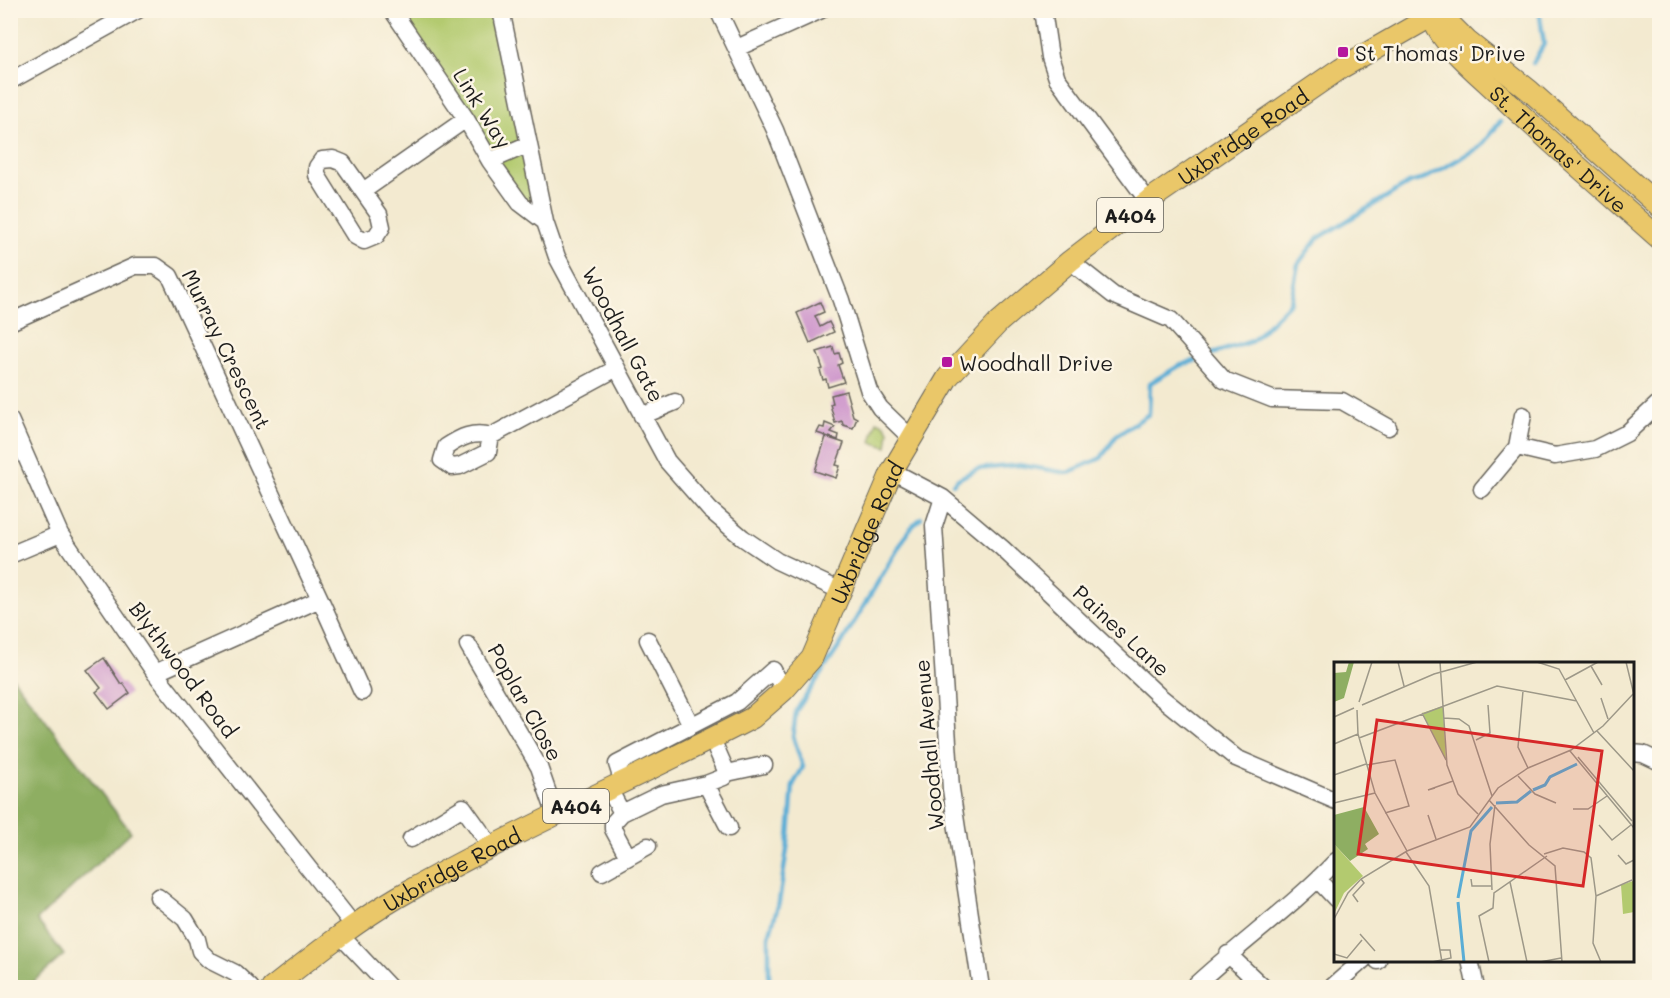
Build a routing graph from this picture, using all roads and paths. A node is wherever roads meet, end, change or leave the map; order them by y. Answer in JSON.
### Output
{"nodes":[{"id":1,"x":138,"y":10,"type":"edge"},
{"id":2,"x":392,"y":10,"type":"edge"},
{"id":3,"x":501,"y":10,"type":"edge"},
{"id":4,"x":718,"y":10,"type":"edge"},
{"id":5,"x":821,"y":10,"type":"edge"},
{"id":6,"x":1043,"y":10,"type":"edge"},
{"id":7,"x":1437,"y":18,"type":"edge"},
{"id":8,"x":736,"y":48,"type":"junction"},
{"id":9,"x":1516,"y":80,"type":"junction"},
{"id":10,"x":10,"y":81,"type":"edge"},
{"id":11,"x":1501,"y":96,"type":"junction"},
{"id":12,"x":466,"y":119,"type":"junction"},
{"id":13,"x":529,"y":144,"type":"junction"},
{"id":14,"x":490,"y":161,"type":"junction"},
{"id":15,"x":363,"y":191,"type":"junction"},
{"id":16,"x":1148,"y":201,"type":"junction"},
{"id":17,"x":1659,"y":207,"type":"edge"},
{"id":18,"x":544,"y":222,"type":"junction"},
{"id":19,"x":1659,"y":239,"type":"edge"},
{"id":20,"x":1070,"y":261,"type":"junction"},
{"id":21,"x":10,"y":322,"type":"edge"},
{"id":22,"x":617,"y":368,"type":"junction"},
{"id":23,"x":675,"y":402,"type":"dead end"},
{"id":24,"x":1659,"y":402,"type":"edge"},
{"id":25,"x":1522,"y":415,"type":"dead end"},
{"id":26,"x":642,"y":416,"type":"junction"},
{"id":27,"x":10,"y":420,"type":"edge"},
{"id":28,"x":1388,"y":427,"type":"dead end"},
{"id":29,"x":491,"y":436,"type":"dead end"},
{"id":30,"x":911,"y":438,"type":"junction"},
{"id":31,"x":1517,"y":447,"type":"junction"},
{"id":32,"x":892,"y":471,"type":"junction"},
{"id":33,"x":1482,"y":489,"type":"dead end"},
{"id":34,"x":943,"y":498,"type":"junction"},
{"id":35,"x":60,"y":534,"type":"junction"},
{"id":36,"x":10,"y":555,"type":"edge"},
{"id":37,"x":841,"y":591,"type":"junction"},
{"id":38,"x":320,"y":599,"type":"junction"},
{"id":39,"x":648,"y":640,"type":"dead end"},
{"id":40,"x":468,"y":645,"type":"dead end"},
{"id":41,"x":155,"y":673,"type":"junction"},
{"id":42,"x":784,"y":690,"type":"junction"},
{"id":43,"x":362,"y":692,"type":"dead end"},
{"id":44,"x":691,"y":725,"type":"junction"},
{"id":45,"x":712,"y":739,"type":"junction"},
{"id":46,"x":1634,"y":753,"type":"edge"},
{"id":47,"x":1659,"y":762,"type":"edge"},
{"id":48,"x":764,"y":765,"type":"dead end"},
{"id":49,"x":727,"y":773,"type":"junction"},
{"id":50,"x":706,"y":784,"type":"junction"},
{"id":51,"x":616,"y":786,"type":"junction"},
{"id":52,"x":1334,"y":801,"type":"edge"},
{"id":53,"x":622,"y":813,"type":"junction"},
{"id":54,"x":556,"y":816,"type":"junction"},
{"id":55,"x":729,"y":828,"type":"dead end"},
{"id":56,"x":411,"y":839,"type":"dead end"},
{"id":57,"x":491,"y":846,"type":"junction"},
{"id":58,"x":648,"y":846,"type":"dead end"},
{"id":59,"x":628,"y":857,"type":"junction"},
{"id":60,"x":1334,"y":862,"type":"edge"},
{"id":61,"x":602,"y":872,"type":"dead end"},
{"id":62,"x":1318,"y":880,"type":"junction"},
{"id":63,"x":158,"y":897,"type":"dead end"},
{"id":64,"x":1334,"y":899,"type":"edge"},
{"id":65,"x":347,"y":931,"type":"junction"},
{"id":66,"x":1228,"y":954,"type":"junction"},
{"id":67,"x":1361,"y":962,"type":"edge"},
{"id":68,"x":1470,"y":962,"type":"edge"},
{"id":69,"x":250,"y":987,"type":"edge"},
{"id":70,"x":272,"y":987,"type":"edge"},
{"id":71,"x":390,"y":987,"type":"edge"},
{"id":72,"x":981,"y":987,"type":"edge"},
{"id":73,"x":1192,"y":987,"type":"edge"},
{"id":74,"x":1264,"y":987,"type":"edge"},
{"id":75,"x":1330,"y":987,"type":"edge"},
{"id":76,"x":1476,"y":987,"type":"edge"}],
"edges":[{"from":1,"to":10,"type":"street"},
{"from":2,"to":12,"type":"street","name":"Link Way"},
{"from":3,"to":13,"type":"street","name":"Woodhall Gate"},
{"from":4,"to":8,"type":"street"},
{"from":5,"to":8,"type":"street"},
{"from":6,"to":16,"type":"street"},
{"from":7,"to":9,"type":"main road","name":"St. Thomas' Drive"},
{"from":7,"to":11,"type":"main road","name":"St. Thomas' Drive"},
{"from":7,"to":16,"type":"main road","name":"Uxbridge Road","number":"A404"},
{"from":8,"to":30,"type":"street"},
{"from":9,"to":11,"type":"street"},
{"from":9,"to":17,"type":"main road","name":"St. Thomas' Drive"},
{"from":11,"to":19,"type":"main road","name":"St. Thomas' Drive"},
{"from":12,"to":14,"type":"street","name":"Link Way"},
{"from":12,"to":15,"type":"street"},
{"from":13,"to":14,"type":"street"},
{"from":13,"to":18,"type":"street","name":"Woodhall Gate"},
{"from":14,"to":18,"type":"street","name":"Link Way"},
{"from":15,"to":15,"type":"street"},
{"from":16,"to":20,"type":"main road","name":"Uxbridge Road","number":"A404"},
{"from":18,"to":22,"type":"street","name":"Woodhall Gate"},
{"from":20,"to":28,"type":"street"},
{"from":20,"to":30,"type":"main road","name":"Uxbridge Road","number":"A404"},
{"from":21,"to":38,"type":"street","name":"Murray Crescent"},
{"from":22,"to":26,"type":"street","name":"Woodhall Gate"},
{"from":22,"to":29,"type":"street"},
{"from":23,"to":26,"type":"street"},
{"from":24,"to":31,"type":"street"},
{"from":25,"to":31,"type":"street"},
{"from":26,"to":37,"type":"street","name":"Woodhall Gate"},
{"from":27,"to":35,"type":"street","name":"Blythwood Road"},
{"from":30,"to":32,"type":"main road","name":"Uxbridge Road","number":"A404"},
{"from":31,"to":33,"type":"street"},
{"from":32,"to":34,"type":"street","name":"Paines Lane"},
{"from":32,"to":37,"type":"main road","name":"Uxbridge Road","number":"A404"},
{"from":34,"to":52,"type":"street","name":"Paines Lane"},
{"from":34,"to":72,"type":"street","name":"Woodhall Avenue"},
{"from":35,"to":36,"type":"street"},
{"from":35,"to":41,"type":"street","name":"Blythwood Road"},
{"from":37,"to":42,"type":"main road","name":"Uxbridge Road","number":"A404"},
{"from":38,"to":41,"type":"street"},
{"from":38,"to":43,"type":"street","name":"Murray Crescent"},
{"from":39,"to":44,"type":"street"},
{"from":40,"to":54,"type":"street","name":"Poplar Close"},
{"from":41,"to":65,"type":"street","name":"Blythwood Road"},
{"from":42,"to":44,"type":"street"},
{"from":42,"to":45,"type":"main road","name":"Uxbridge Road","number":"A404"},
{"from":44,"to":51,"type":"street"},
{"from":45,"to":49,"type":"street"},
{"from":45,"to":51,"type":"main road","name":"Uxbridge Road","number":"A404"},
{"from":46,"to":47,"type":"street"},
{"from":48,"to":49,"type":"street"},
{"from":49,"to":50,"type":"street"},
{"from":50,"to":53,"type":"street"},
{"from":50,"to":55,"type":"street"},
{"from":51,"to":53,"type":"street"},
{"from":51,"to":54,"type":"main road","name":"Uxbridge Road","number":"A404"},
{"from":53,"to":59,"type":"street"},
{"from":54,"to":57,"type":"main road","name":"Uxbridge Road","number":"A404"},
{"from":56,"to":57,"type":"street"},
{"from":57,"to":65,"type":"main road","name":"Uxbridge Road","number":"A404"},
{"from":58,"to":59,"type":"street"},
{"from":59,"to":61,"type":"street"},
{"from":60,"to":62,"type":"street"},
{"from":62,"to":64,"type":"street"},
{"from":62,"to":66,"type":"street"},
{"from":63,"to":69,"type":"street"},
{"from":65,"to":70,"type":"main road","name":"Uxbridge Road","number":"A404"},
{"from":65,"to":71,"type":"street","name":"Blythwood Road"},
{"from":66,"to":73,"type":"street"},
{"from":66,"to":74,"type":"street"},
{"from":67,"to":75,"type":"street"},
{"from":68,"to":76,"type":"street"}]}
